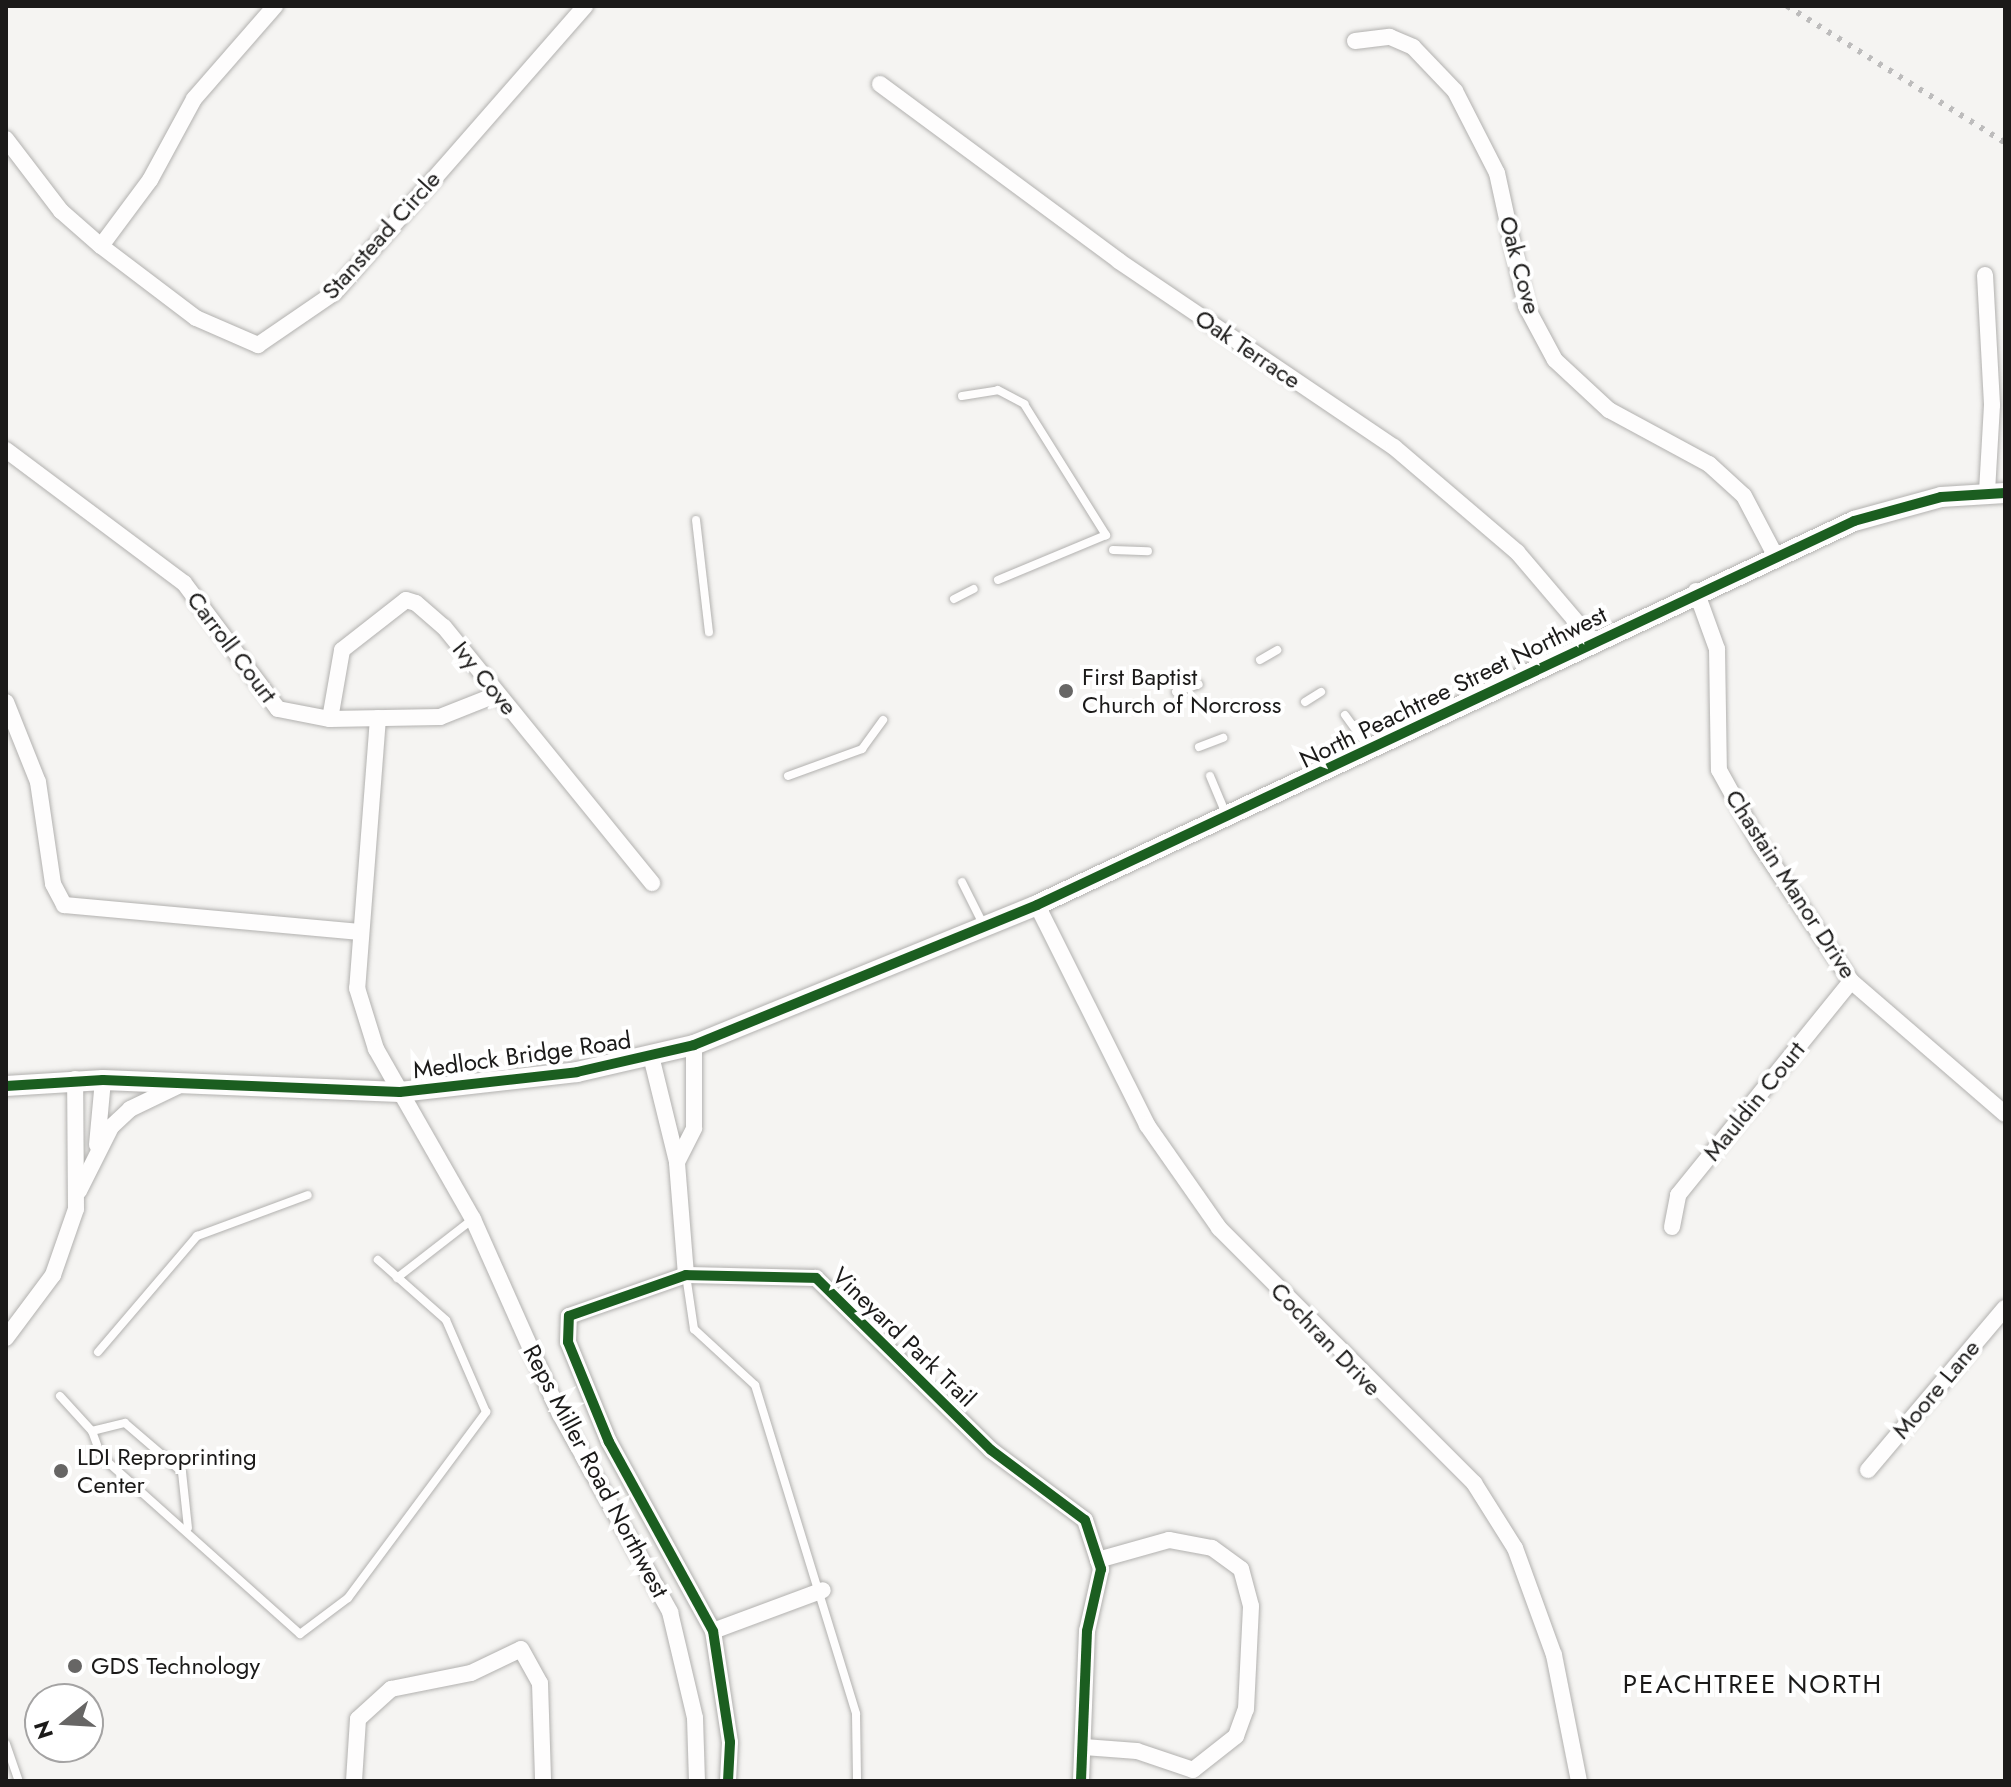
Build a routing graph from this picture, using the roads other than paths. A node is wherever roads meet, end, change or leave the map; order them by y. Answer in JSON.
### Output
{"nodes":[{"id":1,"x":275,"y":6,"type":"edge"},
{"id":2,"x":585,"y":6,"type":"edge"},
{"id":3,"x":1355,"y":41,"type":"dead end"},
{"id":4,"x":880,"y":84,"type":"dead end"},
{"id":5,"x":6,"y":139,"type":"edge"},
{"id":6,"x":101,"y":246,"type":"junction"},
{"id":7,"x":1985,"y":275,"type":"dead end"},
{"id":8,"x":962,"y":396,"type":"dead end"},
{"id":9,"x":6,"y":450,"type":"edge"},
{"id":10,"x":22,"y":463,"type":"junction"},
{"id":11,"x":6,"y":474,"type":"edge"},
{"id":12,"x":1996,"y":493,"type":"edge"},
{"id":13,"x":696,"y":520,"type":"dead end"},
{"id":14,"x":1113,"y":550,"type":"dead end"},
{"id":15,"x":1148,"y":551,"type":"dead end"},
{"id":16,"x":1775,"y":555,"type":"junction"},
{"id":17,"x":998,"y":580,"type":"dead end"},
{"id":18,"x":974,"y":589,"type":"dead end"},
{"id":19,"x":1696,"y":591,"type":"junction"},
{"id":20,"x":954,"y":599,"type":"dead end"},
{"id":21,"x":709,"y":632,"type":"dead end"},
{"id":22,"x":1592,"y":640,"type":"junction"},
{"id":23,"x":1277,"y":650,"type":"dead end"},
{"id":24,"x":1260,"y":660,"type":"dead end"},
{"id":25,"x":1199,"y":684,"type":"dead end"},
{"id":26,"x":1176,"y":692,"type":"dead end"},
{"id":27,"x":1321,"y":692,"type":"dead end"},
{"id":28,"x":498,"y":694,"type":"junction"},
{"id":29,"x":6,"y":702,"type":"edge"},
{"id":30,"x":1305,"y":702,"type":"dead end"},
{"id":31,"x":1345,"y":715,"type":"dead end"},
{"id":32,"x":378,"y":718,"type":"junction"},
{"id":33,"x":330,"y":719,"type":"junction"},
{"id":34,"x":883,"y":720,"type":"dead end"},
{"id":35,"x":1223,"y":738,"type":"dead end"},
{"id":36,"x":1199,"y":747,"type":"dead end"},
{"id":37,"x":1370,"y":751,"type":"junction"},
{"id":38,"x":788,"y":776,"type":"dead end"},
{"id":39,"x":1210,"y":776,"type":"dead end"},
{"id":40,"x":1228,"y":819,"type":"junction"},
{"id":41,"x":962,"y":882,"type":"dead end"},
{"id":42,"x":652,"y":883,"type":"dead end"},
{"id":43,"x":1037,"y":905,"type":"junction"},
{"id":44,"x":985,"y":927,"type":"junction"},
{"id":45,"x":358,"y":932,"type":"junction"},
{"id":46,"x":929,"y":952,"type":"joint"},
{"id":47,"x":1851,"y":981,"type":"junction"},
{"id":48,"x":694,"y":1045,"type":"junction"},
{"id":49,"x":651,"y":1056,"type":"junction"},
{"id":50,"x":75,"y":1079,"type":"junction"},
{"id":51,"x":103,"y":1080,"type":"junction"},
{"id":52,"x":6,"y":1086,"type":"edge"},
{"id":53,"x":178,"y":1086,"type":"junction"},
{"id":54,"x":400,"y":1092,"type":"junction"},
{"id":55,"x":2005,"y":1114,"type":"edge"},
{"id":56,"x":96,"y":1154,"type":"junction"},
{"id":57,"x":677,"y":1162,"type":"junction"},
{"id":58,"x":78,"y":1193,"type":"junction"},
{"id":59,"x":308,"y":1195,"type":"dead end"},
{"id":60,"x":473,"y":1219,"type":"junction"},
{"id":61,"x":1672,"y":1227,"type":"dead end"},
{"id":62,"x":378,"y":1260,"type":"dead end"},
{"id":63,"x":686,"y":1275,"type":"junction"},
{"id":64,"x":397,"y":1278,"type":"junction"},
{"id":65,"x":2005,"y":1308,"type":"edge"},
{"id":66,"x":7,"y":1336,"type":"edge"},
{"id":67,"x":98,"y":1352,"type":"dead end"},
{"id":68,"x":60,"y":1396,"type":"dead end"},
{"id":69,"x":92,"y":1431,"type":"junction"},
{"id":70,"x":1868,"y":1470,"type":"dead end"},
{"id":71,"x":188,"y":1528,"type":"junction"},
{"id":72,"x":1098,"y":1560,"type":"junction"},
{"id":73,"x":823,"y":1590,"type":"junction"},
{"id":74,"x":713,"y":1631,"type":"junction"},
{"id":75,"x":6,"y":1744,"type":"edge"},
{"id":76,"x":1084,"y":1747,"type":"junction"},
{"id":77,"x":19,"y":1781,"type":"edge"},
{"id":78,"x":354,"y":1781,"type":"edge"},
{"id":79,"x":543,"y":1781,"type":"edge"},
{"id":80,"x":697,"y":1781,"type":"edge"},
{"id":81,"x":728,"y":1781,"type":"edge"},
{"id":82,"x":857,"y":1781,"type":"edge"},
{"id":83,"x":1081,"y":1781,"type":"edge"},
{"id":84,"x":1579,"y":1781,"type":"edge"}],
"edges":[{"from":1,"to":6,"type":"street"},
{"from":2,"to":6,"type":"street","name":"Stanstead Circle"},
{"from":3,"to":16,"type":"street","name":"Oak Cove"},
{"from":4,"to":22,"type":"street","name":"Oak Terrace"},
{"from":5,"to":6,"type":"street","name":"Stanstead Circle"},
{"from":7,"to":12,"type":"street"},
{"from":8,"to":17,"type":"lane"},
{"from":9,"to":10,"type":"street","name":"Carroll Court"},
{"from":10,"to":11,"type":"street"},
{"from":10,"to":33,"type":"street","name":"Carroll Court"},
{"from":12,"to":16,"type":"street","name":"North Peachtree Street Northwest"},
{"from":13,"to":21,"type":"lane"},
{"from":14,"to":15,"type":"lane"},
{"from":16,"to":19,"type":"street","name":"North Peachtree Street Northwest"},
{"from":18,"to":20,"type":"lane"},
{"from":19,"to":22,"type":"street","name":"North Peachtree Street Northwest"},
{"from":19,"to":47,"type":"street","name":"Chastain Manor Drive"},
{"from":22,"to":37,"type":"street","name":"North Peachtree Street Northwest"},
{"from":23,"to":24,"type":"lane"},
{"from":25,"to":26,"type":"lane"},
{"from":27,"to":30,"type":"lane"},
{"from":28,"to":32,"type":"street","name":"Carroll Court"},
{"from":28,"to":33,"type":"street","name":"Ivy Cove"},
{"from":28,"to":42,"type":"street","name":"Ivy Cove"},
{"from":29,"to":45,"type":"street"},
{"from":31,"to":37,"type":"lane"},
{"from":32,"to":33,"type":"street","name":"Carroll Court"},
{"from":32,"to":45,"type":"street","name":"Reps Miller Road Northwest"},
{"from":34,"to":38,"type":"lane"},
{"from":35,"to":36,"type":"lane"},
{"from":37,"to":40,"type":"street","name":"North Peachtree Street Northwest"},
{"from":39,"to":40,"type":"lane"},
{"from":40,"to":43,"type":"street","name":"North Peachtree Street Northwest"},
{"from":41,"to":44,"type":"lane"},
{"from":43,"to":44,"type":"street","name":"North Peachtree Street Northwest"},
{"from":43,"to":84,"type":"street","name":"Cochran Drive"},
{"from":44,"to":46,"type":"street","name":"North Peachtree Street Northwest"},
{"from":45,"to":54,"type":"street","name":"Reps Miller Road Northwest"},
{"from":46,"to":48,"type":"street","name":"Medlock Bridge Road"},
{"from":47,"to":55,"type":"street","name":"Chastain Manor Drive"},
{"from":47,"to":61,"type":"street","name":"Mauldin Court"},
{"from":48,"to":49,"type":"street","name":"Medlock Bridge Road"},
{"from":48,"to":57,"type":"street"},
{"from":49,"to":54,"type":"street","name":"Medlock Bridge Road"},
{"from":49,"to":57,"type":"street"},
{"from":50,"to":51,"type":"street","name":"Medlock Bridge Road"},
{"from":50,"to":52,"type":"street","name":"Medlock Bridge Road"},
{"from":50,"to":58,"type":"street"},
{"from":51,"to":53,"type":"street","name":"Medlock Bridge Road"},
{"from":51,"to":56,"type":"street"},
{"from":53,"to":54,"type":"street","name":"Medlock Bridge Road"},
{"from":53,"to":56,"type":"street"},
{"from":54,"to":60,"type":"street","name":"Reps Miller Road Northwest"},
{"from":56,"to":58,"type":"street"},
{"from":57,"to":63,"type":"street"},
{"from":58,"to":66,"type":"street"},
{"from":59,"to":67,"type":"lane"},
{"from":60,"to":64,"type":"lane"},
{"from":60,"to":80,"type":"street","name":"Reps Miller Road Northwest"},
{"from":62,"to":64,"type":"lane"},
{"from":63,"to":72,"type":"street","name":"Vineyard Park Trail"},
{"from":63,"to":73,"type":"lane"},
{"from":63,"to":74,"type":"street","name":"Vineyard Park Trail"},
{"from":64,"to":71,"type":"lane"},
{"from":65,"to":70,"type":"street","name":"Moore Lane"},
{"from":68,"to":69,"type":"lane"},
{"from":69,"to":71,"type":"lane"},
{"from":69,"to":71,"type":"lane"},
{"from":72,"to":76,"type":"street","name":"Vineyard Park Trail"},
{"from":72,"to":76,"type":"street"},
{"from":73,"to":74,"type":"street"},
{"from":73,"to":82,"type":"lane"},
{"from":74,"to":81,"type":"street","name":"Vineyard Park Trail"},
{"from":75,"to":77,"type":"lane"},
{"from":76,"to":83,"type":"street","name":"Vineyard Park Trail"},
{"from":78,"to":79,"type":"street"}]}
